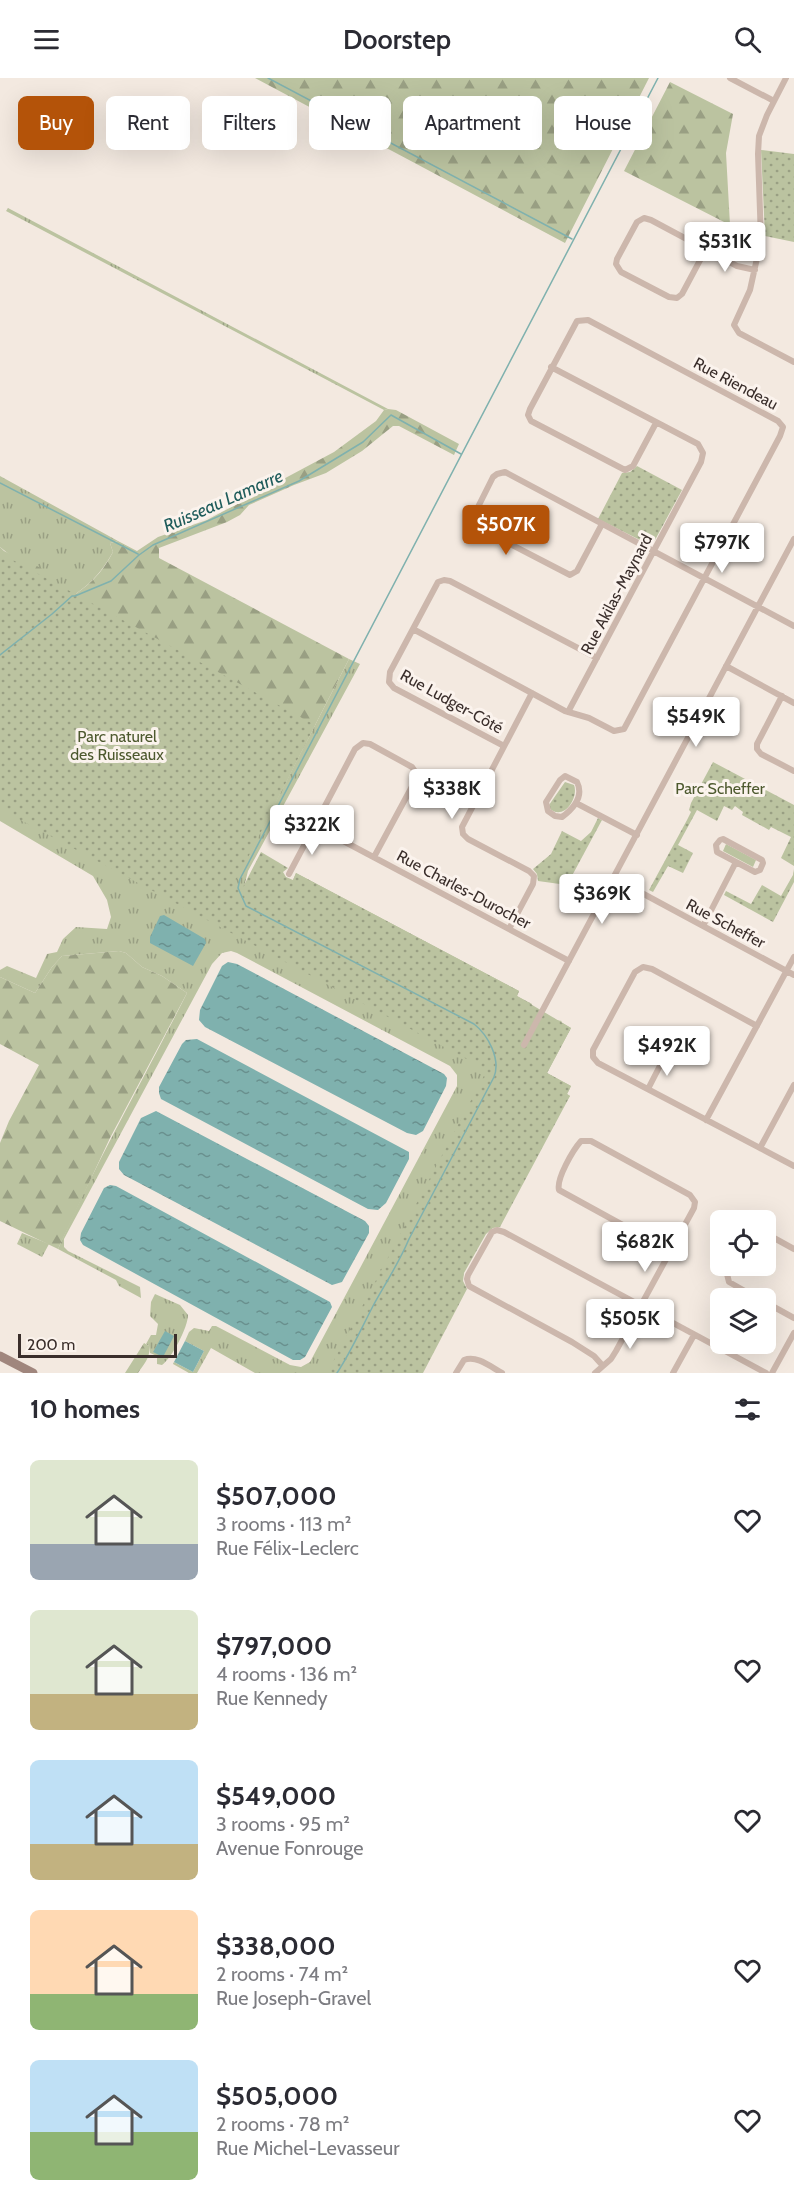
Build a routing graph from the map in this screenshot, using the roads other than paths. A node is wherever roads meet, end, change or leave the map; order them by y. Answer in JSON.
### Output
{"nodes":[{"id":1,"x":730,"y":78,"type":"edge"},
{"id":2,"x":786,"y":78,"type":"edge"},
{"id":3,"x":774,"y":101,"type":"junction"},
{"id":4,"x":706,"y":249,"type":"junction"},
{"id":5,"x":755,"y":270,"type":"junction"},
{"id":6,"x":794,"y":362,"type":"edge"},
{"id":7,"x":551,"y":367,"type":"junction"},
{"id":8,"x":656,"y":423,"type":"junction"},
{"id":9,"x":602,"y":524,"type":"junction"},
{"id":10,"x":794,"y":539,"type":"edge"},
{"id":11,"x":654,"y":551,"type":"junction"},
{"id":12,"x":705,"y":578,"type":"junction"},
{"id":13,"x":758,"y":607,"type":"junction"},
{"id":14,"x":794,"y":626,"type":"edge"},
{"id":15,"x":413,"y":630,"type":"junction"},
{"id":16,"x":597,"y":658,"type":"junction"},
{"id":17,"x":726,"y":666,"type":"junction"},
{"id":18,"x":532,"y":693,"type":"junction"},
{"id":19,"x":782,"y":696,"type":"junction"},
{"id":20,"x":794,"y":703,"type":"edge"},
{"id":21,"x":568,"y":712,"type":"junction"},
{"id":22,"x":504,"y":746,"type":"junction"},
{"id":23,"x":794,"y":771,"type":"edge"},
{"id":24,"x":576,"y":803,"type":"junction"},
{"id":25,"x":315,"y":826,"type":"junction"},
{"id":26,"x":637,"y":835,"type":"junction"},
{"id":27,"x":374,"y":857,"type":"junction"},
{"id":28,"x":736,"y":862,"type":"junction"},
{"id":29,"x":289,"y":874,"type":"dead end"},
{"id":30,"x":614,"y":878,"type":"junction"},
{"id":31,"x":702,"y":926,"type":"junction"},
{"id":32,"x":509,"y":929,"type":"junction"},
{"id":33,"x":794,"y":957,"type":"edge"},
{"id":34,"x":569,"y":961,"type":"junction"},
{"id":35,"x":787,"y":971,"type":"junction"},
{"id":36,"x":794,"y":975,"type":"edge"},
{"id":37,"x":757,"y":1026,"type":"junction"},
{"id":38,"x":524,"y":1045,"type":"dead end"},
{"id":39,"x":666,"y":1054,"type":"dead end"},
{"id":40,"x":794,"y":1085,"type":"edge"},
{"id":41,"x":648,"y":1089,"type":"junction"},
{"id":42,"x":706,"y":1120,"type":"junction"},
{"id":43,"x":760,"y":1148,"type":"junction"},
{"id":44,"x":794,"y":1166,"type":"edge"},
{"id":45,"x":776,"y":1239,"type":"edge"},
{"id":46,"x":794,"y":1249,"type":"edge"},
{"id":47,"x":670,"y":1251,"type":"junction"},
{"id":48,"x":727,"y":1276,"type":"edge"},
{"id":49,"x":740,"y":1288,"type":"edge"},
{"id":50,"x":641,"y":1306,"type":"junction"},
{"id":51,"x":776,"y":1308,"type":"edge"},
{"id":52,"x":794,"y":1318,"type":"edge"},
{"id":53,"x":794,"y":1333,"type":"edge"},
{"id":54,"x":694,"y":1335,"type":"junction"},
{"id":55,"x":0,"y":1356,"type":"edge"},
{"id":56,"x":603,"y":1366,"type":"junction"},
{"id":57,"x":33,"y":1373,"type":"edge"},
{"id":58,"x":456,"y":1373,"type":"edge"},
{"id":59,"x":502,"y":1373,"type":"edge"},
{"id":60,"x":595,"y":1373,"type":"edge"},
{"id":61,"x":674,"y":1373,"type":"edge"},
{"id":62,"x":766,"y":1373,"type":"edge"},
{"id":63,"x":772,"y":1373,"type":"edge"}],
"edges":[{"from":1,"to":3,"type":"street"},
{"from":2,"to":3,"type":"street"},
{"from":3,"to":5,"type":"street"},
{"from":4,"to":4,"type":"street"},
{"from":4,"to":5,"type":"street"},
{"from":5,"to":6,"type":"street"},
{"from":7,"to":8,"type":"street","name":"Rue Akilas-Maynard"},
{"from":7,"to":8,"type":"street"},
{"from":7,"to":12,"type":"street","name":"Rue Riendeau"},
{"from":8,"to":11,"type":"street","name":"Rue Akilas-Maynard"},
{"from":9,"to":9,"type":"street"},
{"from":9,"to":11,"type":"street"},
{"from":10,"to":13,"type":"street"},
{"from":11,"to":12,"type":"street"},
{"from":11,"to":16,"type":"street","name":"Rue Akilas-Maynard"},
{"from":12,"to":13,"type":"street"},
{"from":12,"to":21,"type":"street","name":"Rue Riendeau"},
{"from":13,"to":14,"type":"street"},
{"from":13,"to":17,"type":"street"},
{"from":15,"to":16,"type":"street","name":"Rue Ludger-Côté"},
{"from":15,"to":18,"type":"street"},
{"from":15,"to":22,"type":"street","name":"Rue Ludger-Côté"},
{"from":16,"to":21,"type":"street","name":"Rue Akilas-Maynard"},
{"from":17,"to":19,"type":"street"},
{"from":17,"to":26,"type":"street"},
{"from":18,"to":21,"type":"street"},
{"from":18,"to":22,"type":"street"},
{"from":19,"to":20,"type":"street"},
{"from":19,"to":23,"type":"street"},
{"from":22,"to":32,"type":"street"},
{"from":24,"to":24,"type":"street"},
{"from":24,"to":26,"type":"street"},
{"from":25,"to":27,"type":"street","name":"Rue Charles-Durocher"},
{"from":25,"to":27,"type":"street"},
{"from":25,"to":29,"type":"street"},
{"from":26,"to":30,"type":"street"},
{"from":27,"to":32,"type":"street","name":"Rue Charles-Durocher"},
{"from":28,"to":28,"type":"street"},
{"from":28,"to":31,"type":"street"},
{"from":30,"to":31,"type":"street","name":"Rue Scheffer"},
{"from":30,"to":34,"type":"street"},
{"from":31,"to":35,"type":"street","name":"Rue Scheffer"},
{"from":32,"to":34,"type":"street","name":"Rue Charles-Durocher"},
{"from":33,"to":35,"type":"street"},
{"from":34,"to":38,"type":"street"},
{"from":35,"to":36,"type":"street","name":"Rue Scheffer"},
{"from":35,"to":37,"type":"street"},
{"from":37,"to":41,"type":"street"},
{"from":37,"to":42,"type":"street"},
{"from":39,"to":41,"type":"street"},
{"from":40,"to":43,"type":"street"},
{"from":41,"to":42,"type":"street"},
{"from":42,"to":43,"type":"street"},
{"from":43,"to":44,"type":"street"},
{"from":45,"to":46,"type":"street"},
{"from":47,"to":47,"type":"street"},
{"from":47,"to":50,"type":"street"},
{"from":48,"to":49,"type":"street"},
{"from":50,"to":54,"type":"street"},
{"from":50,"to":56,"type":"street"},
{"from":50,"to":56,"type":"street"},
{"from":51,"to":52,"type":"street"},
{"from":53,"to":63,"type":"street"},
{"from":54,"to":61,"type":"street"},
{"from":54,"to":62,"type":"street"},
{"from":55,"to":57,"type":"street"},
{"from":56,"to":60,"type":"street"},
{"from":58,"to":59,"type":"street"}]}
